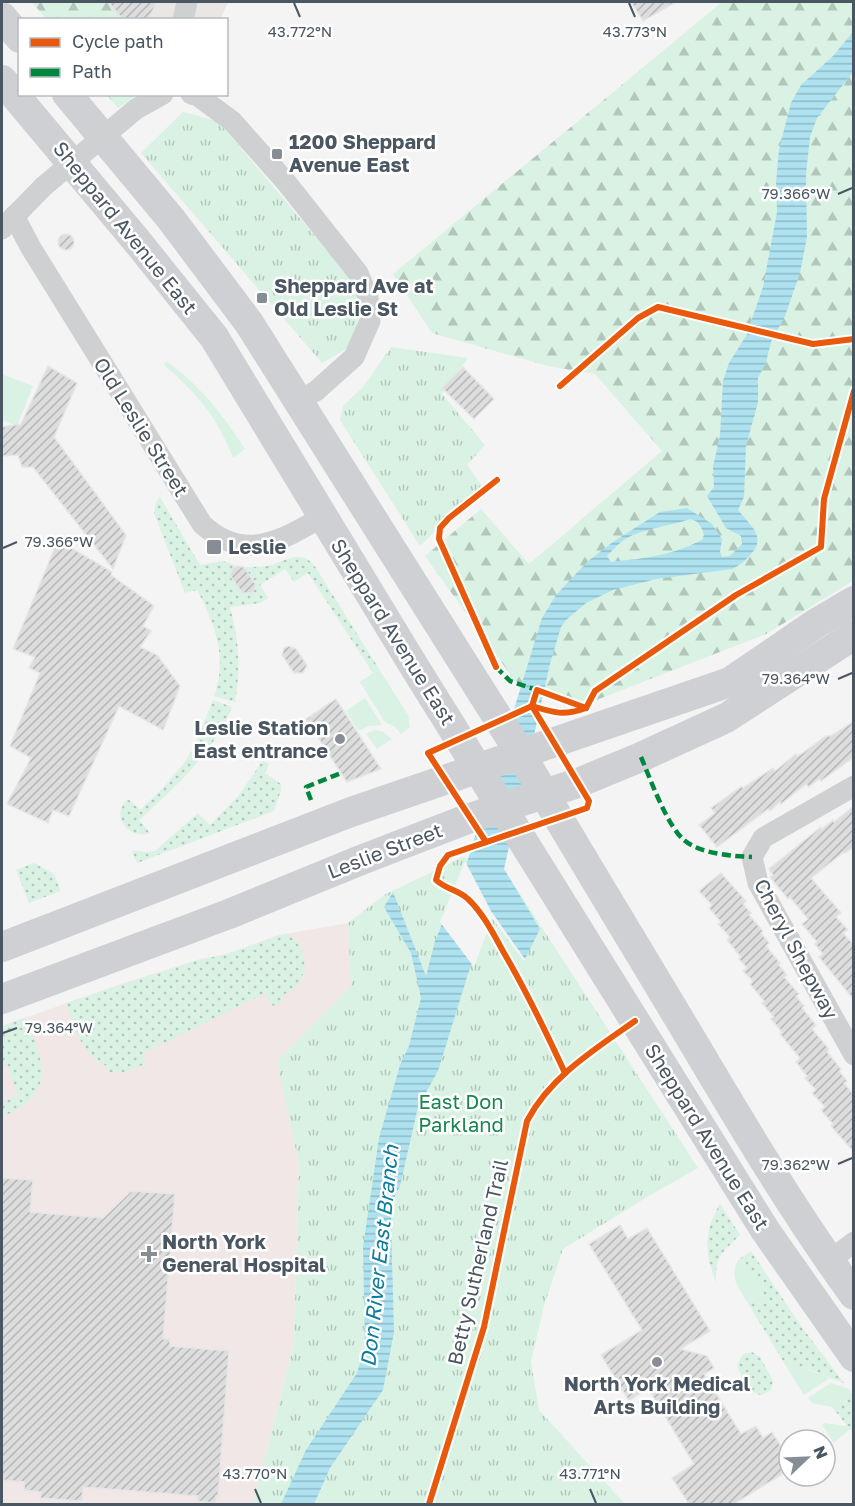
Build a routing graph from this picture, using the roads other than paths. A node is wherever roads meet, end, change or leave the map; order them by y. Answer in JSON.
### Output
{"nodes":[{"id":1,"x":186,"y":2,"type":"edge"},
{"id":2,"x":2,"y":17,"type":"edge"},
{"id":3,"x":183,"y":18,"type":"edge"},
{"id":4,"x":18,"y":36,"type":"edge"},
{"id":5,"x":2,"y":80,"type":"edge"},
{"id":6,"x":69,"y":96,"type":"edge"},
{"id":7,"x":160,"y":96,"type":"edge"},
{"id":8,"x":198,"y":96,"type":"edge"},
{"id":9,"x":8,"y":223,"type":"edge"},
{"id":10,"x":299,"y":401,"type":"junction"},
{"id":11,"x":322,"y":517,"type":"junction"},
{"id":12,"x":854,"y":601,"type":"edge"},
{"id":13,"x":854,"y":634,"type":"edge"},
{"id":14,"x":520,"y":753,"type":"junction"},
{"id":15,"x":478,"y":768,"type":"junction"},
{"id":16,"x":854,"y":786,"type":"edge"},
{"id":17,"x":544,"y":794,"type":"junction"},
{"id":18,"x":501,"y":807,"type":"junction"},
{"id":19,"x":2,"y":947,"type":"edge"},
{"id":20,"x":2,"y":999,"type":"edge"},
{"id":21,"x":854,"y":1055,"type":"edge"},
{"id":22,"x":854,"y":1242,"type":"edge"},
{"id":23,"x":829,"y":1261,"type":"junction"},
{"id":24,"x":854,"y":1295,"type":"edge"},
{"id":25,"x":854,"y":1357,"type":"edge"}],
"edges":[{"from":1,"to":3,"type":"street"},
{"from":2,"to":4,"type":"main road"},
{"from":5,"to":11,"type":"main road","name":"Sheppard Avenue East"},
{"from":6,"to":10,"type":"main road","name":"Sheppard Avenue East"},
{"from":7,"to":9,"type":"street","name":"Old Leslie Street","bridge":true},
{"from":8,"to":10,"type":"street"},
{"from":9,"to":11,"type":"street","name":"Old Leslie Street"},
{"from":10,"to":14,"type":"main road","name":"Sheppard Avenue East"},
{"from":11,"to":15,"type":"main road","name":"Sheppard Avenue East"},
{"from":12,"to":14,"type":"main road"},
{"from":13,"to":17,"type":"main road","name":"Leslie Street"},
{"from":14,"to":15,"type":"main road"},
{"from":14,"to":17,"type":"main road","name":"Sheppard Avenue East"},
{"from":15,"to":18,"type":"main road","name":"Sheppard Avenue East"},
{"from":15,"to":19,"type":"main road"},
{"from":16,"to":21,"type":"street","name":"Cheryl Shepway"},
{"from":17,"to":18,"type":"main road","name":"Leslie Street"},
{"from":17,"to":23,"type":"main road","name":"Sheppard Avenue East"},
{"from":18,"to":20,"type":"main road","name":"Leslie Street"},
{"from":18,"to":25,"type":"main road","name":"Sheppard Avenue East"},
{"from":22,"to":23,"type":"street"},
{"from":23,"to":24,"type":"main road","name":"Sheppard Avenue East"}]}
